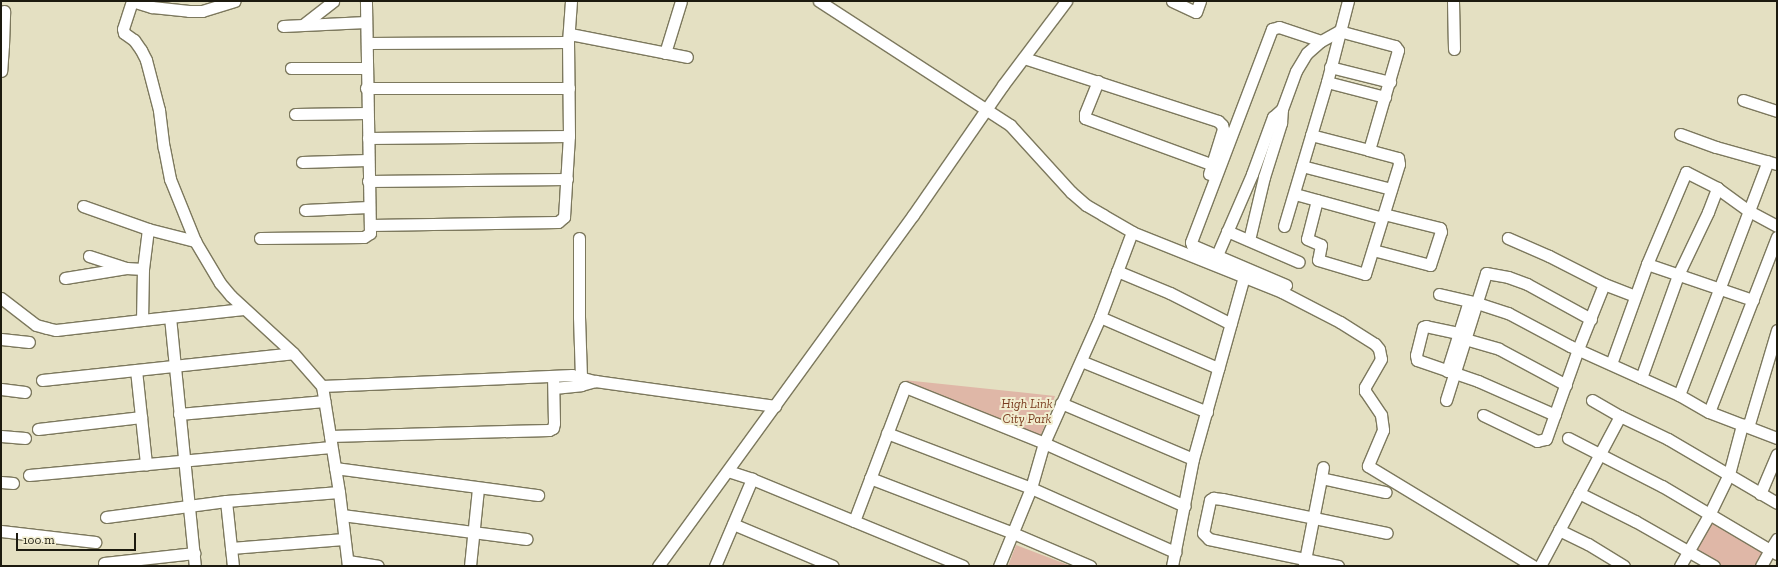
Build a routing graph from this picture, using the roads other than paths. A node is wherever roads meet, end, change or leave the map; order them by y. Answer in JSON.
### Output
{"nodes":[{"id":1,"x":132,"y":1,"type":"edge"},
{"id":2,"x":234,"y":1,"type":"edge"},
{"id":3,"x":333,"y":1,"type":"edge"},
{"id":4,"x":366,"y":1,"type":"edge"},
{"id":5,"x":572,"y":1,"type":"edge"},
{"id":6,"x":681,"y":1,"type":"edge"},
{"id":7,"x":819,"y":1,"type":"edge"},
{"id":8,"x":1066,"y":1,"type":"edge"},
{"id":9,"x":1172,"y":1,"type":"edge"},
{"id":10,"x":1200,"y":1,"type":"edge"},
{"id":11,"x":1348,"y":1,"type":"edge"},
{"id":12,"x":1453,"y":1,"type":"edge"},
{"id":13,"x":4,"y":11,"type":"dead end"},
{"id":14,"x":366,"y":22,"type":"junction"},
{"id":15,"x":304,"y":24,"type":"junction"},
{"id":16,"x":283,"y":26,"type":"dead end"},
{"id":17,"x":1339,"y":31,"type":"junction"},
{"id":18,"x":569,"y":38,"type":"junction"},
{"id":19,"x":1321,"y":41,"type":"junction"},
{"id":20,"x":367,"y":43,"type":"junction"},
{"id":21,"x":2,"y":44,"type":"edge"},
{"id":22,"x":1454,"y":49,"type":"dead end"},
{"id":23,"x":665,"y":53,"type":"junction"},
{"id":24,"x":687,"y":57,"type":"dead end"},
{"id":25,"x":1024,"y":58,"type":"junction"},
{"id":26,"x":1330,"y":67,"type":"junction"},
{"id":27,"x":291,"y":68,"type":"dead end"},
{"id":28,"x":366,"y":68,"type":"junction"},
{"id":29,"x":1,"y":71,"type":"edge"},
{"id":30,"x":1098,"y":81,"type":"junction"},
{"id":31,"x":1327,"y":82,"type":"junction"},
{"id":32,"x":1390,"y":82,"type":"junction"},
{"id":33,"x":366,"y":88,"type":"junction"},
{"id":34,"x":569,"y":88,"type":"junction"},
{"id":35,"x":1385,"y":97,"type":"junction"},
{"id":36,"x":1743,"y":100,"type":"dead end"},
{"id":37,"x":987,"y":108,"type":"junction"},
{"id":38,"x":1282,"y":109,"type":"junction"},
{"id":39,"x":1777,"y":111,"type":"edge"},
{"id":40,"x":367,"y":113,"type":"junction"},
{"id":41,"x":295,"y":114,"type":"dead end"},
{"id":42,"x":1680,"y":134,"type":"dead end"},
{"id":43,"x":1311,"y":135,"type":"junction"},
{"id":44,"x":569,"y":136,"type":"junction"},
{"id":45,"x":368,"y":138,"type":"junction"},
{"id":46,"x":1369,"y":150,"type":"junction"},
{"id":47,"x":367,"y":160,"type":"junction"},
{"id":48,"x":302,"y":162,"type":"dead end"},
{"id":49,"x":1772,"y":163,"type":"edge"},
{"id":50,"x":1302,"y":166,"type":"junction"},
{"id":51,"x":1252,"y":174,"type":"junction"},
{"id":52,"x":1264,"y":177,"type":"junction"},
{"id":53,"x":567,"y":179,"type":"junction"},
{"id":54,"x":368,"y":181,"type":"junction"},
{"id":55,"x":1717,"y":188,"type":"junction"},
{"id":56,"x":1391,"y":189,"type":"junction"},
{"id":57,"x":1295,"y":194,"type":"junction"},
{"id":58,"x":1317,"y":200,"type":"junction"},
{"id":59,"x":83,"y":206,"type":"dead end"},
{"id":60,"x":368,"y":207,"type":"junction"},
{"id":61,"x":305,"y":210,"type":"dead end"},
{"id":62,"x":1748,"y":211,"type":"junction"},
{"id":63,"x":1383,"y":216,"type":"junction"},
{"id":64,"x":370,"y":225,"type":"junction"},
{"id":65,"x":1284,"y":226,"type":"dead end"},
{"id":66,"x":1777,"y":226,"type":"edge"},
{"id":67,"x":148,"y":229,"type":"junction"},
{"id":68,"x":1227,"y":231,"type":"junction"},
{"id":69,"x":1132,"y":232,"type":"junction"},
{"id":70,"x":1777,"y":237,"type":"edge"},
{"id":71,"x":260,"y":238,"type":"dead end"},
{"id":72,"x":579,"y":238,"type":"dead end"},
{"id":73,"x":1508,"y":238,"type":"dead end"},
{"id":74,"x":1249,"y":240,"type":"junction"},
{"id":75,"x":195,"y":241,"type":"junction"},
{"id":76,"x":1374,"y":250,"type":"junction"},
{"id":77,"x":90,"y":256,"type":"dead end"},
{"id":78,"x":1215,"y":260,"type":"junction"},
{"id":79,"x":1299,"y":262,"type":"dead end"},
{"id":80,"x":1647,"y":264,"type":"junction"},
{"id":81,"x":126,"y":268,"type":"junction"},
{"id":82,"x":143,"y":269,"type":"junction"},
{"id":83,"x":1117,"y":271,"type":"junction"},
{"id":84,"x":1244,"y":276,"type":"junction"},
{"id":85,"x":1678,"y":276,"type":"junction"},
{"id":86,"x":65,"y":278,"type":"dead end"},
{"id":87,"x":1604,"y":284,"type":"junction"},
{"id":88,"x":1286,"y":285,"type":"dead end"},
{"id":89,"x":1718,"y":288,"type":"junction"},
{"id":90,"x":1440,"y":294,"type":"dead end"},
{"id":91,"x":1635,"y":296,"type":"junction"},
{"id":92,"x":1,"y":298,"type":"edge"},
{"id":93,"x":1753,"y":300,"type":"junction"},
{"id":94,"x":1473,"y":302,"type":"junction"},
{"id":95,"x":243,"y":309,"type":"junction"},
{"id":96,"x":170,"y":317,"type":"junction"},
{"id":97,"x":1100,"y":317,"type":"junction"},
{"id":98,"x":1591,"y":319,"type":"junction"},
{"id":99,"x":142,"y":320,"type":"junction"},
{"id":100,"x":1231,"y":324,"type":"junction"},
{"id":101,"x":1777,"y":330,"type":"edge"},
{"id":102,"x":1462,"y":336,"type":"junction"},
{"id":103,"x":1,"y":339,"type":"edge"},
{"id":104,"x":29,"y":342,"type":"dead end"},
{"id":105,"x":1578,"y":349,"type":"junction"},
{"id":106,"x":293,"y":352,"type":"junction"},
{"id":107,"x":1081,"y":361,"type":"junction"},
{"id":108,"x":1611,"y":364,"type":"junction"},
{"id":109,"x":174,"y":366,"type":"junction"},
{"id":110,"x":1218,"y":368,"type":"junction"},
{"id":111,"x":136,"y":370,"type":"junction"},
{"id":112,"x":1452,"y":372,"type":"junction"},
{"id":113,"x":553,"y":376,"type":"junction"},
{"id":114,"x":582,"y":376,"type":"junction"},
{"id":115,"x":1641,"y":378,"type":"junction"},
{"id":116,"x":42,"y":380,"type":"dead end"},
{"id":117,"x":595,"y":381,"type":"junction"},
{"id":118,"x":322,"y":386,"type":"junction"},
{"id":119,"x":1566,"y":386,"type":"junction"},
{"id":120,"x":554,"y":388,"type":"junction"},
{"id":121,"x":1,"y":389,"type":"edge"},
{"id":122,"x":25,"y":392,"type":"dead end"},
{"id":123,"x":1679,"y":395,"type":"junction"},
{"id":124,"x":1446,"y":400,"type":"dead end"},
{"id":125,"x":1592,"y":400,"type":"dead end"},
{"id":126,"x":324,"y":402,"type":"junction"},
{"id":127,"x":1061,"y":403,"type":"junction"},
{"id":128,"x":776,"y":406,"type":"junction"},
{"id":129,"x":1207,"y":412,"type":"junction"},
{"id":130,"x":1709,"y":412,"type":"junction"},
{"id":131,"x":179,"y":414,"type":"junction"},
{"id":132,"x":1483,"y":415,"type":"dead end"},
{"id":133,"x":1555,"y":415,"type":"junction"},
{"id":134,"x":1620,"y":416,"type":"junction"},
{"id":135,"x":141,"y":417,"type":"junction"},
{"id":136,"x":1742,"y":425,"type":"junction"},
{"id":137,"x":38,"y":429,"type":"dead end"},
{"id":138,"x":887,"y":433,"type":"junction"},
{"id":139,"x":1,"y":436,"type":"edge"},
{"id":140,"x":25,"y":438,"type":"dead end"},
{"id":141,"x":1568,"y":438,"type":"dead end"},
{"id":142,"x":1777,"y":438,"type":"edge"},
{"id":143,"x":331,"y":441,"type":"junction"},
{"id":144,"x":1044,"y":443,"type":"junction"},
{"id":145,"x":1600,"y":454,"type":"junction"},
{"id":146,"x":1777,"y":454,"type":"edge"},
{"id":147,"x":1193,"y":459,"type":"junction"},
{"id":148,"x":184,"y":461,"type":"junction"},
{"id":149,"x":146,"y":464,"type":"junction"},
{"id":150,"x":1323,"y":466,"type":"dead end"},
{"id":151,"x":335,"y":468,"type":"junction"},
{"id":152,"x":728,"y":471,"type":"junction"},
{"id":153,"x":1729,"y":474,"type":"junction"},
{"id":154,"x":29,"y":475,"type":"dead end"},
{"id":155,"x":870,"y":478,"type":"junction"},
{"id":156,"x":1321,"y":478,"type":"junction"},
{"id":157,"x":752,"y":479,"type":"junction"},
{"id":158,"x":1,"y":482,"type":"edge"},
{"id":159,"x":14,"y":483,"type":"dead end"},
{"id":160,"x":478,"y":488,"type":"junction"},
{"id":161,"x":1031,"y":488,"type":"junction"},
{"id":162,"x":339,"y":492,"type":"junction"},
{"id":163,"x":1385,"y":492,"type":"dead end"},
{"id":164,"x":1579,"y":493,"type":"junction"},
{"id":165,"x":1760,"y":494,"type":"junction"},
{"id":166,"x":538,"y":496,"type":"dead end"},
{"id":167,"x":226,"y":501,"type":"junction"},
{"id":168,"x":1777,"y":503,"type":"edge"},
{"id":169,"x":1185,"y":506,"type":"junction"},
{"id":170,"x":188,"y":507,"type":"junction"},
{"id":171,"x":342,"y":515,"type":"junction"},
{"id":172,"x":1709,"y":515,"type":"junction"},
{"id":173,"x":106,"y":517,"type":"dead end"},
{"id":174,"x":1313,"y":518,"type":"junction"},
{"id":175,"x":854,"y":521,"type":"junction"},
{"id":176,"x":733,"y":524,"type":"junction"},
{"id":177,"x":1559,"y":530,"type":"junction"},
{"id":178,"x":1,"y":531,"type":"edge"},
{"id":179,"x":474,"y":532,"type":"junction"},
{"id":180,"x":1013,"y":533,"type":"junction"},
{"id":181,"x":1386,"y":533,"type":"dead end"},
{"id":182,"x":344,"y":539,"type":"junction"},
{"id":183,"x":526,"y":539,"type":"dead end"},
{"id":184,"x":1777,"y":539,"type":"edge"},
{"id":185,"x":95,"y":542,"type":"dead end"},
{"id":186,"x":231,"y":548,"type":"junction"},
{"id":187,"x":1175,"y":552,"type":"junction"},
{"id":188,"x":1689,"y":552,"type":"junction"},
{"id":189,"x":1774,"y":552,"type":"edge"},
{"id":190,"x":194,"y":553,"type":"junction"},
{"id":191,"x":1304,"y":562,"type":"edge"},
{"id":192,"x":104,"y":563,"type":"dead end"},
{"id":193,"x":348,"y":564,"type":"edge"},
{"id":194,"x":195,"y":566,"type":"edge"},
{"id":195,"x":233,"y":566,"type":"edge"},
{"id":196,"x":378,"y":566,"type":"edge"},
{"id":197,"x":470,"y":566,"type":"edge"},
{"id":198,"x":658,"y":566,"type":"edge"},
{"id":199,"x":716,"y":566,"type":"edge"},
{"id":200,"x":833,"y":566,"type":"edge"},
{"id":201,"x":963,"y":566,"type":"edge"},
{"id":202,"x":999,"y":566,"type":"edge"},
{"id":203,"x":1090,"y":566,"type":"edge"},
{"id":204,"x":1172,"y":566,"type":"edge"},
{"id":205,"x":1338,"y":566,"type":"edge"},
{"id":206,"x":1533,"y":566,"type":"edge"},
{"id":207,"x":1540,"y":566,"type":"edge"},
{"id":208,"x":1624,"y":566,"type":"edge"},
{"id":209,"x":1680,"y":566,"type":"edge"},
{"id":210,"x":1714,"y":566,"type":"edge"},
{"id":211,"x":1761,"y":566,"type":"edge"}],
"edges":[{"from":1,"to":2,"type":"street"},
{"from":1,"to":75,"type":"street"},
{"from":3,"to":15,"type":"street"},
{"from":4,"to":14,"type":"street"},
{"from":5,"to":18,"type":"street"},
{"from":6,"to":23,"type":"street"},
{"from":7,"to":37,"type":"street"},
{"from":8,"to":25,"type":"street"},
{"from":9,"to":10,"type":"street"},
{"from":11,"to":17,"type":"street"},
{"from":12,"to":22,"type":"street"},
{"from":13,"to":21,"type":"street"},
{"from":14,"to":15,"type":"street"},
{"from":14,"to":20,"type":"street"},
{"from":15,"to":16,"type":"street"},
{"from":17,"to":19,"type":"street"},
{"from":17,"to":26,"type":"street"},
{"from":17,"to":32,"type":"street"},
{"from":18,"to":20,"type":"street"},
{"from":18,"to":23,"type":"street"},
{"from":18,"to":34,"type":"street"},
{"from":19,"to":38,"type":"street"},
{"from":19,"to":78,"type":"street"},
{"from":20,"to":28,"type":"street"},
{"from":21,"to":29,"type":"street"},
{"from":23,"to":24,"type":"street"},
{"from":25,"to":30,"type":"street"},
{"from":25,"to":37,"type":"street"},
{"from":26,"to":31,"type":"street"},
{"from":26,"to":32,"type":"street"},
{"from":27,"to":28,"type":"street"},
{"from":28,"to":33,"type":"street"},
{"from":30,"to":30,"type":"street"},
{"from":31,"to":35,"type":"street"},
{"from":31,"to":43,"type":"street"},
{"from":32,"to":35,"type":"street"},
{"from":33,"to":34,"type":"street"},
{"from":33,"to":40,"type":"street"},
{"from":34,"to":44,"type":"street"},
{"from":35,"to":46,"type":"street"},
{"from":36,"to":39,"type":"street"},
{"from":37,"to":69,"type":"street"},
{"from":37,"to":128,"type":"street"},
{"from":38,"to":51,"type":"street"},
{"from":38,"to":52,"type":"street"},
{"from":40,"to":41,"type":"street"},
{"from":40,"to":45,"type":"street"},
{"from":42,"to":49,"type":"street"},
{"from":43,"to":46,"type":"street"},
{"from":43,"to":50,"type":"street"},
{"from":44,"to":45,"type":"street"},
{"from":44,"to":53,"type":"street"},
{"from":45,"to":47,"type":"street"},
{"from":46,"to":56,"type":"street"},
{"from":47,"to":48,"type":"street"},
{"from":47,"to":54,"type":"street"},
{"from":49,"to":62,"type":"street"},
{"from":50,"to":56,"type":"street"},
{"from":50,"to":57,"type":"street"},
{"from":51,"to":52,"type":"street"},
{"from":51,"to":68,"type":"street"},
{"from":52,"to":74,"type":"street"},
{"from":53,"to":54,"type":"street"},
{"from":53,"to":64,"type":"street"},
{"from":54,"to":60,"type":"street"},
{"from":55,"to":62,"type":"street"},
{"from":55,"to":80,"type":"street"},
{"from":55,"to":85,"type":"street"},
{"from":56,"to":63,"type":"street"},
{"from":57,"to":58,"type":"street"},
{"from":57,"to":65,"type":"street"},
{"from":58,"to":63,"type":"street"},
{"from":58,"to":76,"type":"street"},
{"from":59,"to":67,"type":"street"},
{"from":60,"to":61,"type":"street"},
{"from":60,"to":64,"type":"street"},
{"from":62,"to":66,"type":"street"},
{"from":62,"to":89,"type":"street"},
{"from":63,"to":76,"type":"street"},
{"from":63,"to":76,"type":"street"},
{"from":64,"to":71,"type":"street"},
{"from":67,"to":75,"type":"street"},
{"from":67,"to":82,"type":"street"},
{"from":68,"to":74,"type":"street"},
{"from":68,"to":78,"type":"street"},
{"from":69,"to":78,"type":"street"},
{"from":69,"to":83,"type":"street"},
{"from":70,"to":93,"type":"street"},
{"from":72,"to":114,"type":"street"},
{"from":73,"to":87,"type":"street"},
{"from":74,"to":79,"type":"street"},
{"from":75,"to":95,"type":"street"},
{"from":77,"to":81,"type":"street"},
{"from":78,"to":84,"type":"street"},
{"from":78,"to":88,"type":"street"},
{"from":80,"to":85,"type":"street"},
{"from":80,"to":91,"type":"street"},
{"from":81,"to":82,"type":"street"},
{"from":81,"to":86,"type":"street"},
{"from":82,"to":99,"type":"street"},
{"from":83,"to":97,"type":"street"},
{"from":83,"to":100,"type":"street"},
{"from":84,"to":100,"type":"street"},
{"from":84,"to":206,"type":"street"},
{"from":85,"to":89,"type":"street"},
{"from":85,"to":115,"type":"street"},
{"from":87,"to":91,"type":"street"},
{"from":87,"to":98,"type":"street"},
{"from":89,"to":93,"type":"street"},
{"from":89,"to":123,"type":"street"},
{"from":90,"to":94,"type":"street"},
{"from":91,"to":108,"type":"street"},
{"from":92,"to":99,"type":"street"},
{"from":93,"to":130,"type":"street"},
{"from":94,"to":98,"type":"street"},
{"from":94,"to":102,"type":"street"},
{"from":94,"to":105,"type":"street"},
{"from":95,"to":96,"type":"street"},
{"from":95,"to":106,"type":"street"},
{"from":96,"to":99,"type":"street"},
{"from":96,"to":109,"type":"street"},
{"from":97,"to":107,"type":"street"},
{"from":97,"to":110,"type":"street"},
{"from":98,"to":105,"type":"street"},
{"from":100,"to":110,"type":"street"},
{"from":101,"to":136,"type":"street"},
{"from":102,"to":112,"type":"street"},
{"from":102,"to":112,"type":"street"},
{"from":102,"to":119,"type":"street"},
{"from":103,"to":104,"type":"street"},
{"from":105,"to":108,"type":"street"},
{"from":105,"to":119,"type":"street"},
{"from":106,"to":109,"type":"street"},
{"from":106,"to":118,"type":"street"},
{"from":107,"to":127,"type":"street"},
{"from":107,"to":129,"type":"street"},
{"from":108,"to":115,"type":"street"},
{"from":109,"to":111,"type":"street"},
{"from":109,"to":131,"type":"street"},
{"from":110,"to":129,"type":"street"},
{"from":111,"to":116,"type":"street"},
{"from":111,"to":135,"type":"street"},
{"from":112,"to":124,"type":"street"},
{"from":112,"to":133,"type":"street"},
{"from":113,"to":114,"type":"street"},
{"from":113,"to":118,"type":"street"},
{"from":113,"to":120,"type":"street"},
{"from":114,"to":117,"type":"street"},
{"from":115,"to":123,"type":"street"},
{"from":117,"to":120,"type":"street"},
{"from":117,"to":128,"type":"street"},
{"from":118,"to":126,"type":"street"},
{"from":119,"to":133,"type":"street"},
{"from":120,"to":143,"type":"street"},
{"from":121,"to":122,"type":"street"},
{"from":123,"to":130,"type":"street"},
{"from":125,"to":134,"type":"street"},
{"from":126,"to":131,"type":"street"},
{"from":126,"to":143,"type":"street"},
{"from":127,"to":144,"type":"street"},
{"from":127,"to":147,"type":"street"},
{"from":128,"to":152,"type":"street"},
{"from":129,"to":147,"type":"street"},
{"from":130,"to":136,"type":"street"},
{"from":131,"to":148,"type":"street"},
{"from":132,"to":133,"type":"street"},
{"from":134,"to":145,"type":"street"},
{"from":134,"to":153,"type":"street"},
{"from":135,"to":137,"type":"street"},
{"from":135,"to":149,"type":"street"},
{"from":136,"to":142,"type":"street"},
{"from":136,"to":153,"type":"street"},
{"from":138,"to":144,"type":"street"},
{"from":138,"to":155,"type":"street"},
{"from":138,"to":161,"type":"street"},
{"from":139,"to":140,"type":"street"},
{"from":141,"to":145,"type":"street"},
{"from":143,"to":148,"type":"street"},
{"from":143,"to":151,"type":"street"},
{"from":144,"to":161,"type":"street"},
{"from":144,"to":169,"type":"street"},
{"from":145,"to":164,"type":"street"},
{"from":145,"to":172,"type":"street"},
{"from":146,"to":165,"type":"street"},
{"from":147,"to":169,"type":"street"},
{"from":148,"to":149,"type":"street"},
{"from":148,"to":170,"type":"street"},
{"from":149,"to":154,"type":"street"},
{"from":150,"to":156,"type":"street"},
{"from":151,"to":160,"type":"street"},
{"from":151,"to":162,"type":"street"},
{"from":152,"to":157,"type":"street"},
{"from":152,"to":198,"type":"street"},
{"from":153,"to":165,"type":"street"},
{"from":153,"to":172,"type":"street"},
{"from":155,"to":175,"type":"street"},
{"from":155,"to":180,"type":"street"},
{"from":156,"to":163,"type":"street"},
{"from":156,"to":174,"type":"street"},
{"from":157,"to":175,"type":"street"},
{"from":157,"to":176,"type":"street"},
{"from":158,"to":159,"type":"street"},
{"from":160,"to":166,"type":"street"},
{"from":160,"to":179,"type":"street"},
{"from":161,"to":180,"type":"street"},
{"from":161,"to":187,"type":"street"},
{"from":162,"to":167,"type":"street"},
{"from":162,"to":171,"type":"street"},
{"from":164,"to":177,"type":"street"},
{"from":164,"to":188,"type":"street"},
{"from":165,"to":168,"type":"street"},
{"from":167,"to":170,"type":"street"},
{"from":167,"to":186,"type":"street"},
{"from":169,"to":187,"type":"street"},
{"from":170,"to":173,"type":"street"},
{"from":170,"to":190,"type":"street"},
{"from":171,"to":179,"type":"street"},
{"from":171,"to":182,"type":"street"},
{"from":172,"to":188,"type":"street"},
{"from":172,"to":189,"type":"street"},
{"from":174,"to":181,"type":"street"},
{"from":174,"to":191,"type":"street"},
{"from":174,"to":191,"type":"street"},
{"from":175,"to":201,"type":"street"},
{"from":176,"to":199,"type":"street"},
{"from":176,"to":200,"type":"street"},
{"from":177,"to":207,"type":"street"},
{"from":177,"to":208,"type":"street"},
{"from":178,"to":185,"type":"street"},
{"from":179,"to":183,"type":"street"},
{"from":179,"to":197,"type":"street"},
{"from":180,"to":202,"type":"street"},
{"from":180,"to":203,"type":"street"},
{"from":182,"to":186,"type":"street"},
{"from":182,"to":193,"type":"street"},
{"from":184,"to":189,"type":"street"},
{"from":186,"to":195,"type":"street"},
{"from":187,"to":204,"type":"street"},
{"from":188,"to":209,"type":"street"},
{"from":188,"to":210,"type":"street"},
{"from":189,"to":211,"type":"street"},
{"from":190,"to":192,"type":"street"},
{"from":190,"to":194,"type":"street"},
{"from":191,"to":205,"type":"street"},
{"from":193,"to":196,"type":"street"}]}
